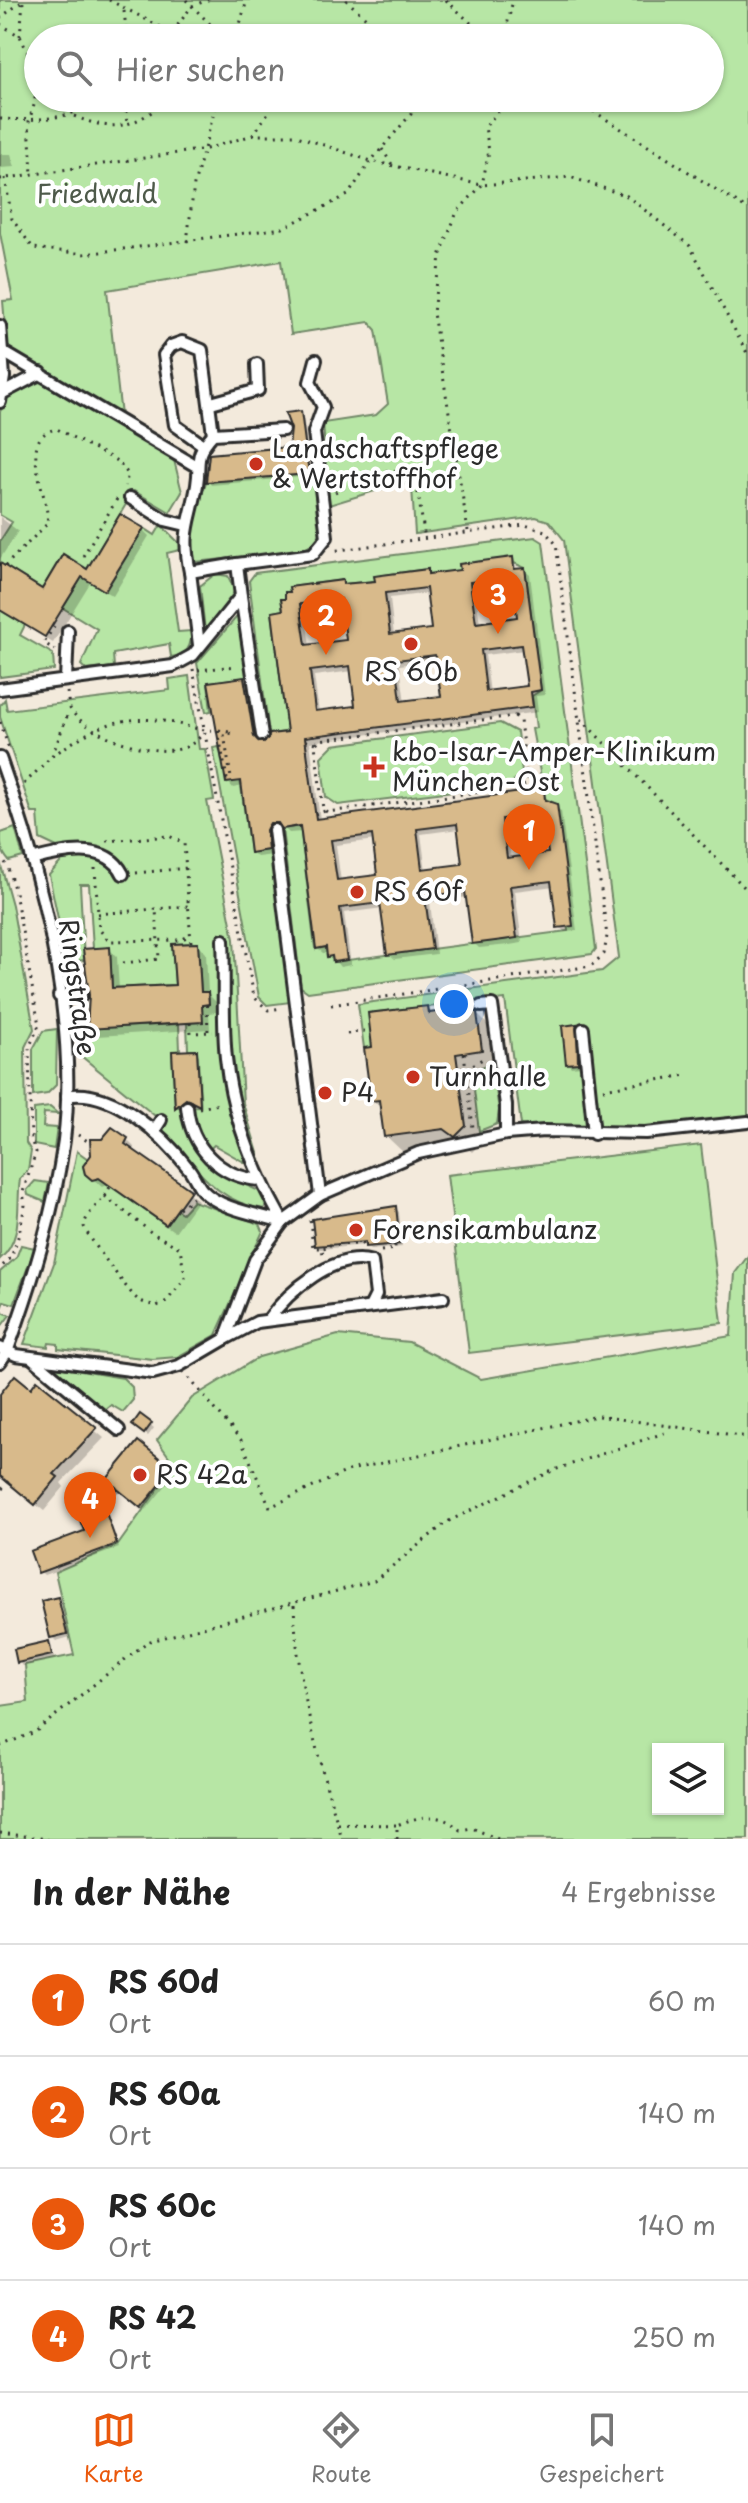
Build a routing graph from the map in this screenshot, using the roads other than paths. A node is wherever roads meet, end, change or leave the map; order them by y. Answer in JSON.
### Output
{"nodes":[{"id":1,"x":0,"y":326,"type":"edge"},
{"id":2,"x":3,"y":352,"type":"junction"},
{"id":3,"x":316,"y":360,"type":"dead end"},
{"id":4,"x":257,"y":364,"type":"dead end"},
{"id":5,"x":41,"y":373,"type":"junction"},
{"id":6,"x":2,"y":397,"type":"edge"},
{"id":7,"x":211,"y":403,"type":"junction"},
{"id":8,"x":283,"y":430,"type":"dead end"},
{"id":9,"x":213,"y":434,"type":"junction"},
{"id":10,"x":203,"y":445,"type":"junction"},
{"id":11,"x":196,"y":466,"type":"junction"},
{"id":12,"x":130,"y":498,"type":"dead end"},
{"id":13,"x":186,"y":525,"type":"junction"},
{"id":14,"x":237,"y":564,"type":"junction"},
{"id":15,"x":190,"y":572,"type":"junction"},
{"id":16,"x":241,"y":596,"type":"junction"},
{"id":17,"x":68,"y":631,"type":"dead end"},
{"id":18,"x":199,"y":645,"type":"junction"},
{"id":19,"x":66,"y":680,"type":"junction"},
{"id":20,"x":0,"y":689,"type":"edge"},
{"id":21,"x":262,"y":735,"type":"dead end"},
{"id":22,"x":0,"y":758,"type":"edge"},
{"id":23,"x":274,"y":830,"type":"dead end"},
{"id":24,"x":32,"y":860,"type":"junction"},
{"id":25,"x":123,"y":874,"type":"road end"},
{"id":26,"x":223,"y":940,"type":"dead end"},
{"id":27,"x":59,"y":996,"type":"junction"},
{"id":28,"x":81,"y":996,"type":"dead end"},
{"id":29,"x":481,"y":1006,"type":"dead end"},
{"id":30,"x":583,"y":1029,"type":"dead end"},
{"id":31,"x":67,"y":1096,"type":"junction"},
{"id":32,"x":193,"y":1108,"type":"road end"},
{"id":33,"x":161,"y":1120,"type":"dead end"},
{"id":34,"x":748,"y":1122,"type":"edge"},
{"id":35,"x":154,"y":1131,"type":"junction"},
{"id":36,"x":506,"y":1134,"type":"junction"},
{"id":37,"x":594,"y":1134,"type":"junction"},
{"id":38,"x":260,"y":1180,"type":"junction"},
{"id":39,"x":320,"y":1195,"type":"junction"},
{"id":40,"x":283,"y":1222,"type":"junction"},
{"id":41,"x":443,"y":1298,"type":"dead end"},
{"id":42,"x":370,"y":1307,"type":"junction"},
{"id":43,"x":268,"y":1320,"type":"junction"},
{"id":44,"x":225,"y":1339,"type":"junction"},
{"id":45,"x":2,"y":1354,"type":"edge"},
{"id":46,"x":30,"y":1357,"type":"junction"},
{"id":47,"x":119,"y":1430,"type":"dead end"}],
"edges":[{"from":1,"to":2,"type":"lane"},
{"from":2,"to":5,"type":"lane"},
{"from":2,"to":6,"type":"lane"},
{"from":3,"to":14,"type":"lane"},
{"from":4,"to":7,"type":"lane"},
{"from":5,"to":6,"type":"lane"},
{"from":5,"to":11,"type":"lane"},
{"from":7,"to":9,"type":"lane"},
{"from":7,"to":10,"type":"lane"},
{"from":8,"to":9,"type":"lane"},
{"from":9,"to":10,"type":"lane"},
{"from":10,"to":11,"type":"lane"},
{"from":11,"to":13,"type":"lane"},
{"from":12,"to":13,"type":"lane"},
{"from":13,"to":15,"type":"lane"},
{"from":14,"to":15,"type":"lane"},
{"from":14,"to":16,"type":"lane"},
{"from":15,"to":18,"type":"lane"},
{"from":16,"to":18,"type":"lane"},
{"from":16,"to":21,"type":"lane"},
{"from":17,"to":19,"type":"lane"},
{"from":18,"to":19,"type":"lane"},
{"from":19,"to":20,"type":"lane"},
{"from":22,"to":24,"type":"lane","name":"Ringstraße"},
{"from":23,"to":39,"type":"lane"},
{"from":24,"to":25,"type":"lane"},
{"from":24,"to":27,"type":"lane","name":"Ringstraße"},
{"from":26,"to":38,"type":"lane"},
{"from":27,"to":28,"type":"lane"},
{"from":27,"to":31,"type":"lane","name":"Ringstraße"},
{"from":29,"to":36,"type":"lane"},
{"from":30,"to":37,"type":"lane"},
{"from":31,"to":35,"type":"lane"},
{"from":31,"to":45,"type":"lane","name":"Ringstraße"},
{"from":32,"to":38,"type":"lane"},
{"from":33,"to":35,"type":"lane"},
{"from":34,"to":37,"type":"lane"},
{"from":35,"to":40,"type":"lane"},
{"from":36,"to":37,"type":"lane"},
{"from":36,"to":39,"type":"lane"},
{"from":38,"to":40,"type":"lane"},
{"from":39,"to":40,"type":"lane"},
{"from":40,"to":44,"type":"lane"},
{"from":41,"to":42,"type":"lane"},
{"from":42,"to":43,"type":"lane"},
{"from":42,"to":43,"type":"lane"},
{"from":43,"to":44,"type":"lane"},
{"from":44,"to":46,"type":"lane"},
{"from":45,"to":46,"type":"lane"},
{"from":46,"to":47,"type":"lane"}]}
